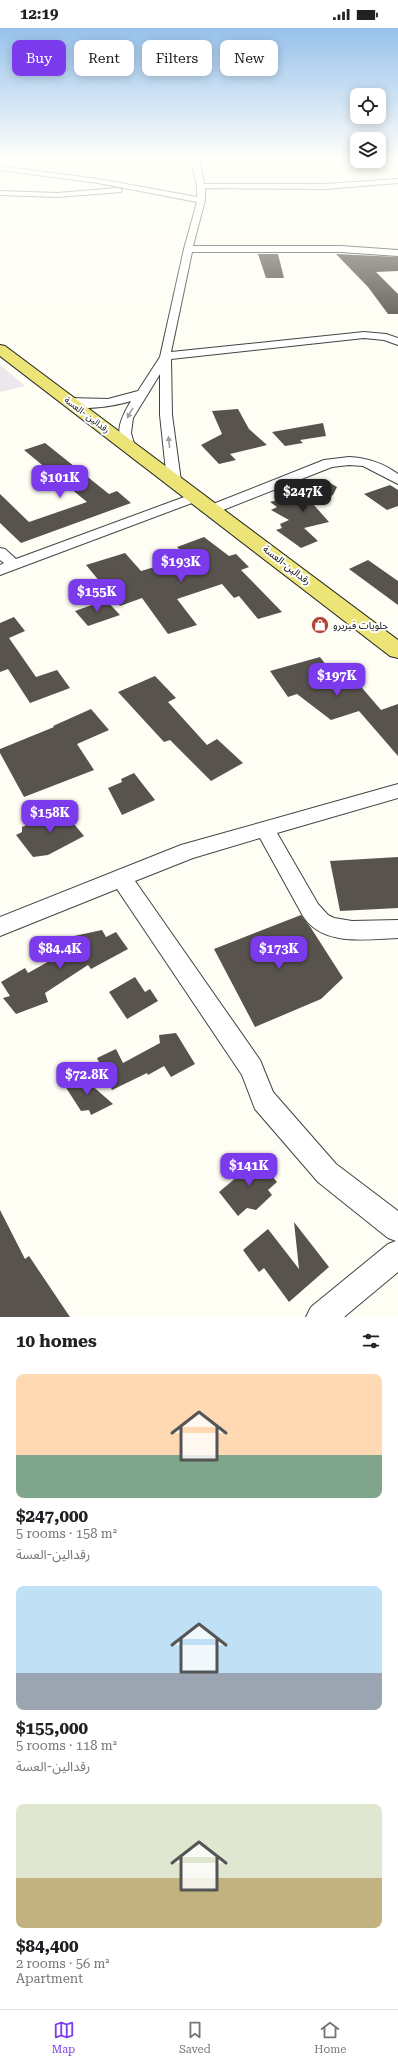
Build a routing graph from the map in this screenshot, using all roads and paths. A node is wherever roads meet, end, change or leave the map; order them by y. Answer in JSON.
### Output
{"nodes":[{"id":1,"x":196,"y":218,"type":"edge"},
{"id":2,"x":188,"y":248,"type":"junction"},
{"id":3,"x":398,"y":253,"type":"edge"},
{"id":4,"x":398,"y":342,"type":"edge"},
{"id":5,"x":0,"y":349,"type":"edge"},
{"id":6,"x":165,"y":356,"type":"junction"},
{"id":7,"x":143,"y":393,"type":"junction"},
{"id":8,"x":70,"y":402,"type":"junction"},
{"id":9,"x":129,"y":447,"type":"junction"},
{"id":10,"x":398,"y":480,"type":"edge"},
{"id":11,"x":174,"y":481,"type":"junction"},
{"id":12,"x":195,"y":497,"type":"junction"},
{"id":13,"x":213,"y":509,"type":"junction"},
{"id":14,"x":0,"y":552,"type":"edge"},
{"id":15,"x":7,"y":567,"type":"edge"},
{"id":16,"x":398,"y":651,"type":"edge"},
{"id":17,"x":398,"y":792,"type":"edge"},
{"id":18,"x":265,"y":829,"type":"junction"},
{"id":19,"x":121,"y":878,"type":"junction"},
{"id":20,"x":0,"y":927,"type":"edge"},
{"id":21,"x":398,"y":929,"type":"edge"},
{"id":22,"x":398,"y":1228,"type":"edge"},
{"id":23,"x":398,"y":1254,"type":"edge"},
{"id":24,"x":321,"y":1317,"type":"edge"}],
"edges":[{"from":1,"to":2,"type":"street"},
{"from":2,"to":3,"type":"street"},
{"from":2,"to":6,"type":"street"},
{"from":4,"to":6,"type":"street"},
{"from":5,"to":8,"type":"main road","name":"رقدالين -العسة"},
{"from":6,"to":7,"type":"street"},
{"from":11,"to":6,"type":"street","one_way":true},
{"from":7,"to":8,"type":"street"},
{"from":7,"to":9,"type":"street","one_way":true},
{"from":8,"to":9,"type":"main road","name":"رقدالين -العسة"},
{"from":9,"to":11,"type":"main road","name":"رقدالين -العسة"},
{"from":10,"to":13,"type":"street"},
{"from":11,"to":12,"type":"main road","name":"رقدالين-العسة"},
{"from":12,"to":13,"type":"main road","name":"رقدالين-العسة"},
{"from":12,"to":15,"type":"street"},
{"from":13,"to":16,"type":"main road","name":"رقدالين-العسة"},
{"from":14,"to":15,"type":"street"},
{"from":17,"to":18,"type":"street"},
{"from":18,"to":19,"type":"street"},
{"from":18,"to":21,"type":"street"},
{"from":19,"to":20,"type":"street"},
{"from":19,"to":22,"type":"street"},
{"from":23,"to":24,"type":"street"}]}
